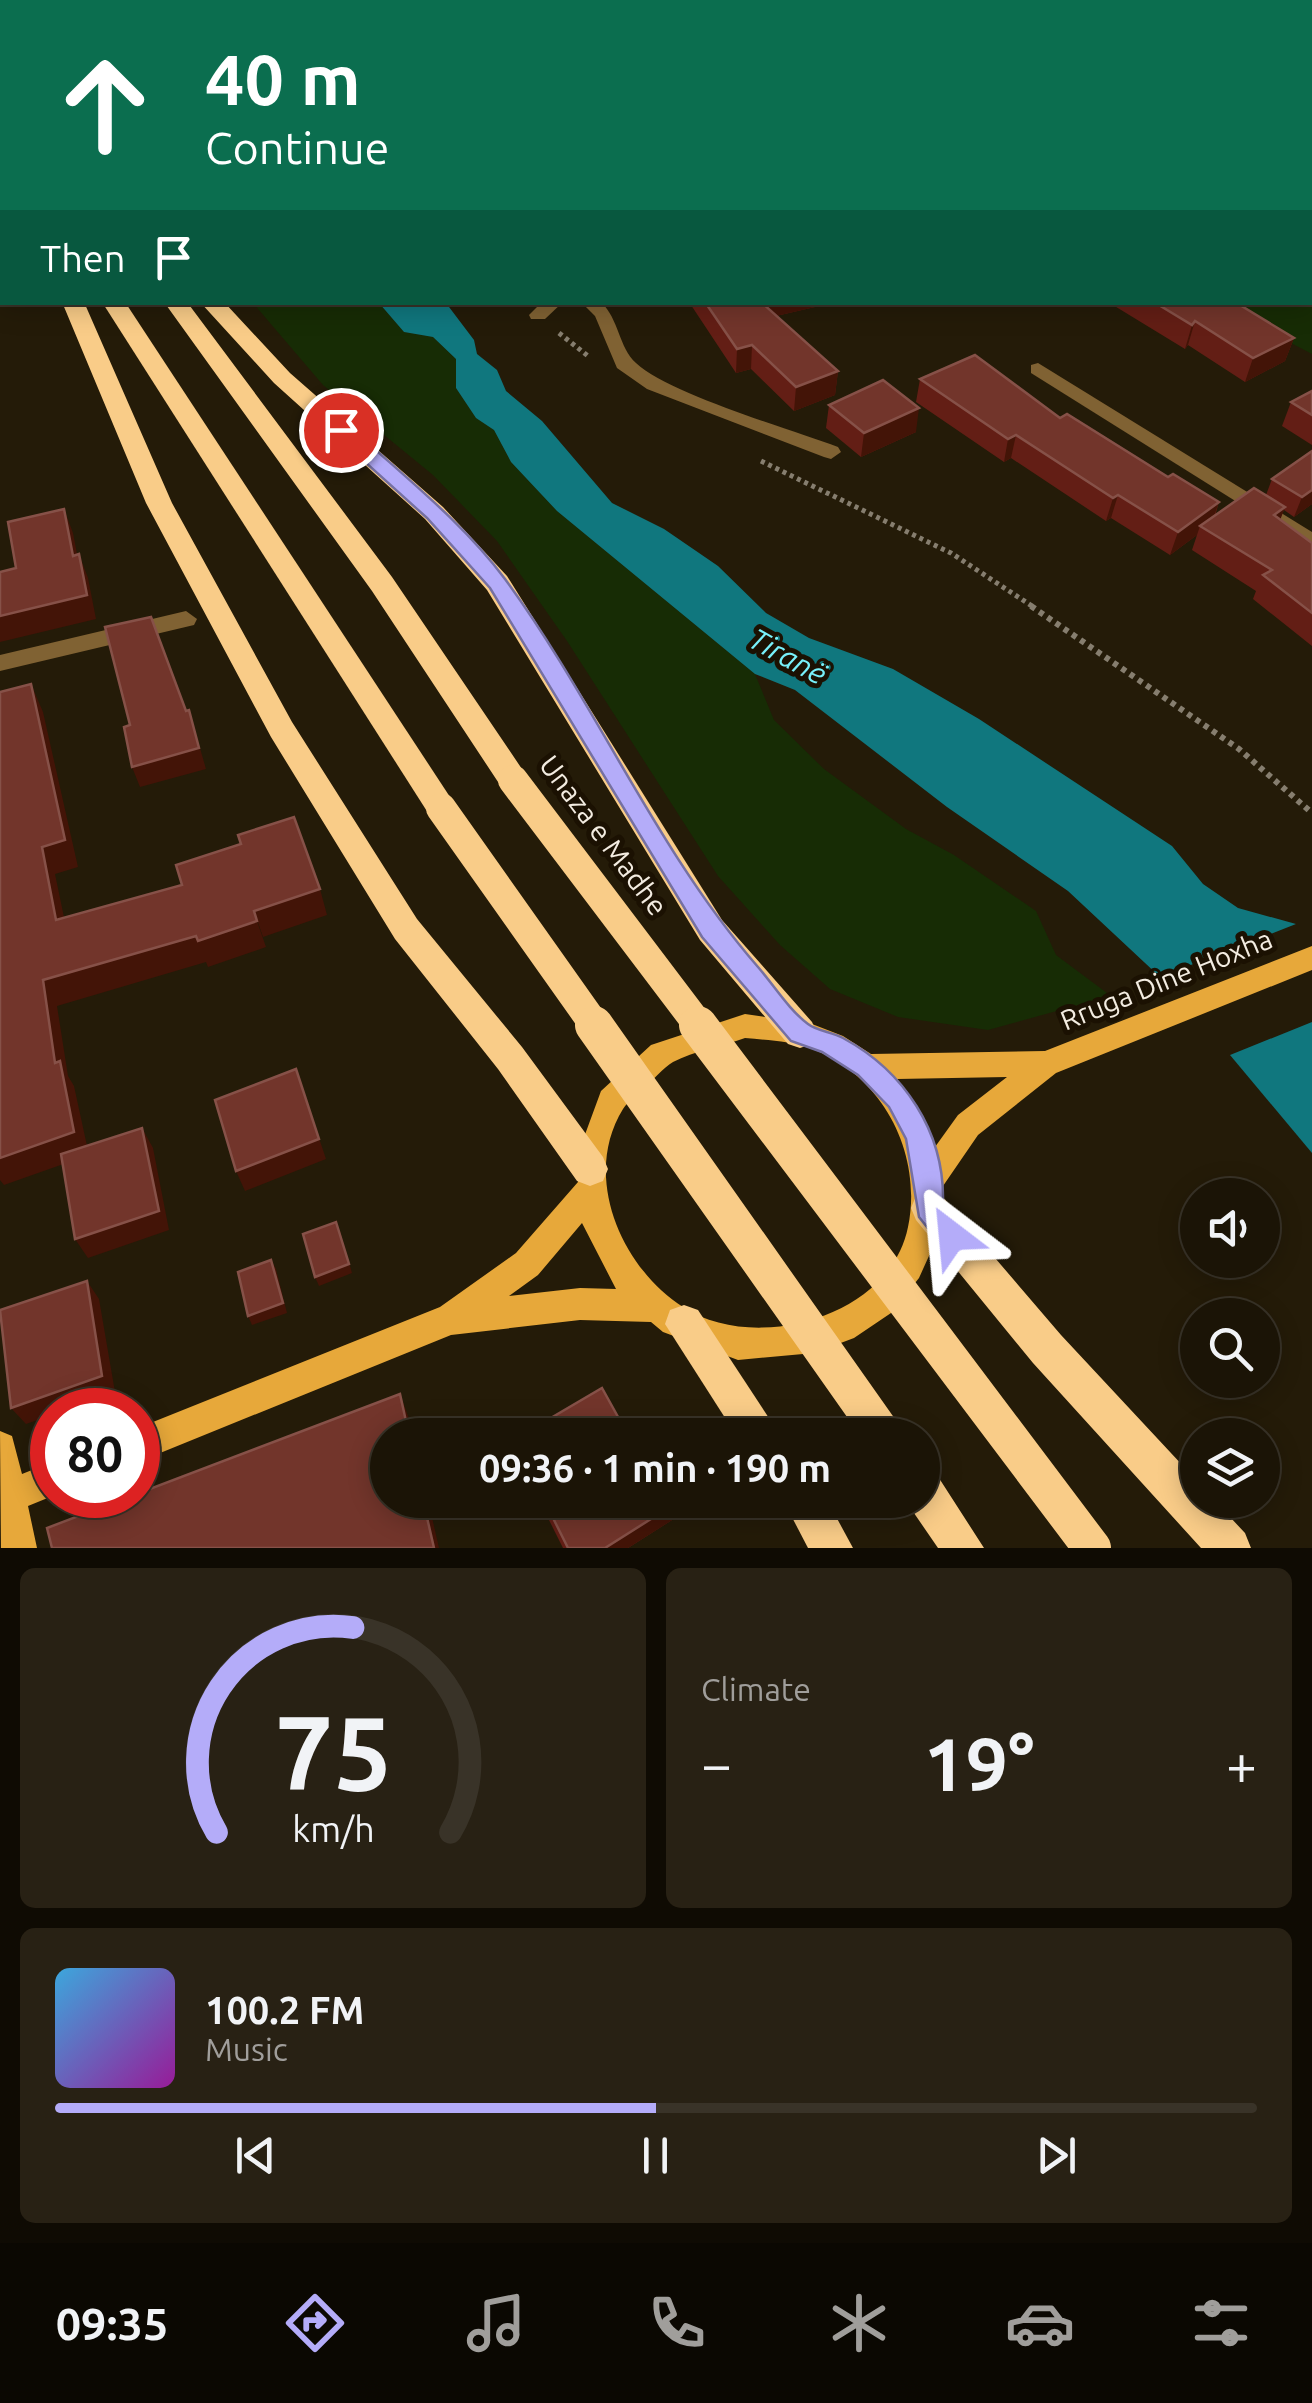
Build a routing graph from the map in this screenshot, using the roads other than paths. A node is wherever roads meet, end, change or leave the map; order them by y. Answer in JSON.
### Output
{"nodes":[{"id":1,"x":74,"y":305,"type":"edge"},
{"id":2,"x":116,"y":305,"type":"edge"},
{"id":3,"x":178,"y":305,"type":"edge"},
{"id":4,"x":214,"y":305,"type":"edge"},
{"id":5,"x":594,"y":305,"type":"edge"},
{"id":6,"x":1038,"y":369,"type":"dead end"},
{"id":7,"x":831,"y":452,"type":"dead end"},
{"id":8,"x":1312,"y":542,"type":"edge"},
{"id":9,"x":186,"y":620,"type":"dead end"},
{"id":10,"x":0,"y":663,"type":"edge"},
{"id":11,"x":1312,"y":958,"type":"edge"},
{"id":12,"x":800,"y":1033,"type":"junction"},
{"id":13,"x":1046,"y":1064,"type":"junction"},
{"id":14,"x":868,"y":1067,"type":"junction"},
{"id":15,"x":589,"y":1181,"type":"junction"},
{"id":16,"x":929,"y":1193,"type":"junction"},
{"id":17,"x":670,"y":1315,"type":"junction"},
{"id":18,"x":451,"y":1319,"type":"junction"},
{"id":19,"x":747,"y":1418,"type":"edge"},
{"id":20,"x":872,"y":1418,"type":"edge"},
{"id":21,"x":160,"y":1435,"type":"edge"},
{"id":22,"x":0,"y":1452,"type":"edge"},
{"id":23,"x":30,"y":1487,"type":"edge"},
{"id":24,"x":10,"y":1496,"type":"junction"},
{"id":25,"x":940,"y":1515,"type":"edge"},
{"id":26,"x":814,"y":1518,"type":"edge"},
{"id":27,"x":18,"y":1548,"type":"edge"},
{"id":28,"x":832,"y":1548,"type":"edge"},
{"id":29,"x":963,"y":1548,"type":"edge"},
{"id":30,"x":1092,"y":1548,"type":"edge"},
{"id":31,"x":1230,"y":1548,"type":"edge"}],
"edges":[{"from":1,"to":15,"type":"highway"},
{"from":2,"to":20,"type":"highway","bridge":true},
{"from":3,"to":30,"type":"highway","name":"Unaza e Madhe","bridge":true},
{"from":4,"to":12,"type":"highway"},
{"from":5,"to":7,"type":"street"},
{"from":6,"to":8,"type":"street"},
{"from":9,"to":10,"type":"street"},
{"from":11,"to":13,"type":"main road","name":"Rruga Dine Hoxha"},
{"from":12,"to":14,"type":"main road","name":"Rruga Dine Hoxha"},
{"from":12,"to":15,"type":"main road","name":"Rruga Dine Hoxha"},
{"from":13,"to":14,"type":"main road","name":"Rruga Dine Hoxha"},
{"from":13,"to":16,"type":"main road","name":"Rruga Dine Hoxha"},
{"from":14,"to":16,"type":"main road","name":"Rruga Dine Hoxha"},
{"from":15,"to":17,"type":"main road","name":"Rruga Dine Hoxha"},
{"from":15,"to":18,"type":"main road","name":"Rruga Dine Hoxha"},
{"from":16,"to":17,"type":"main road","name":"Rruga Dine Hoxha"},
{"from":16,"to":31,"type":"highway"},
{"from":17,"to":18,"type":"main road","name":"Rruga Dine Hoxha"},
{"from":17,"to":19,"type":"highway"},
{"from":18,"to":21,"type":"main road","name":"Rruga Dine Hoxha"},
{"from":22,"to":24,"type":"main road"},
{"from":23,"to":24,"type":"main road"},
{"from":24,"to":27,"type":"main road"},
{"from":25,"to":29,"type":"highway"},
{"from":26,"to":28,"type":"highway"}]}
